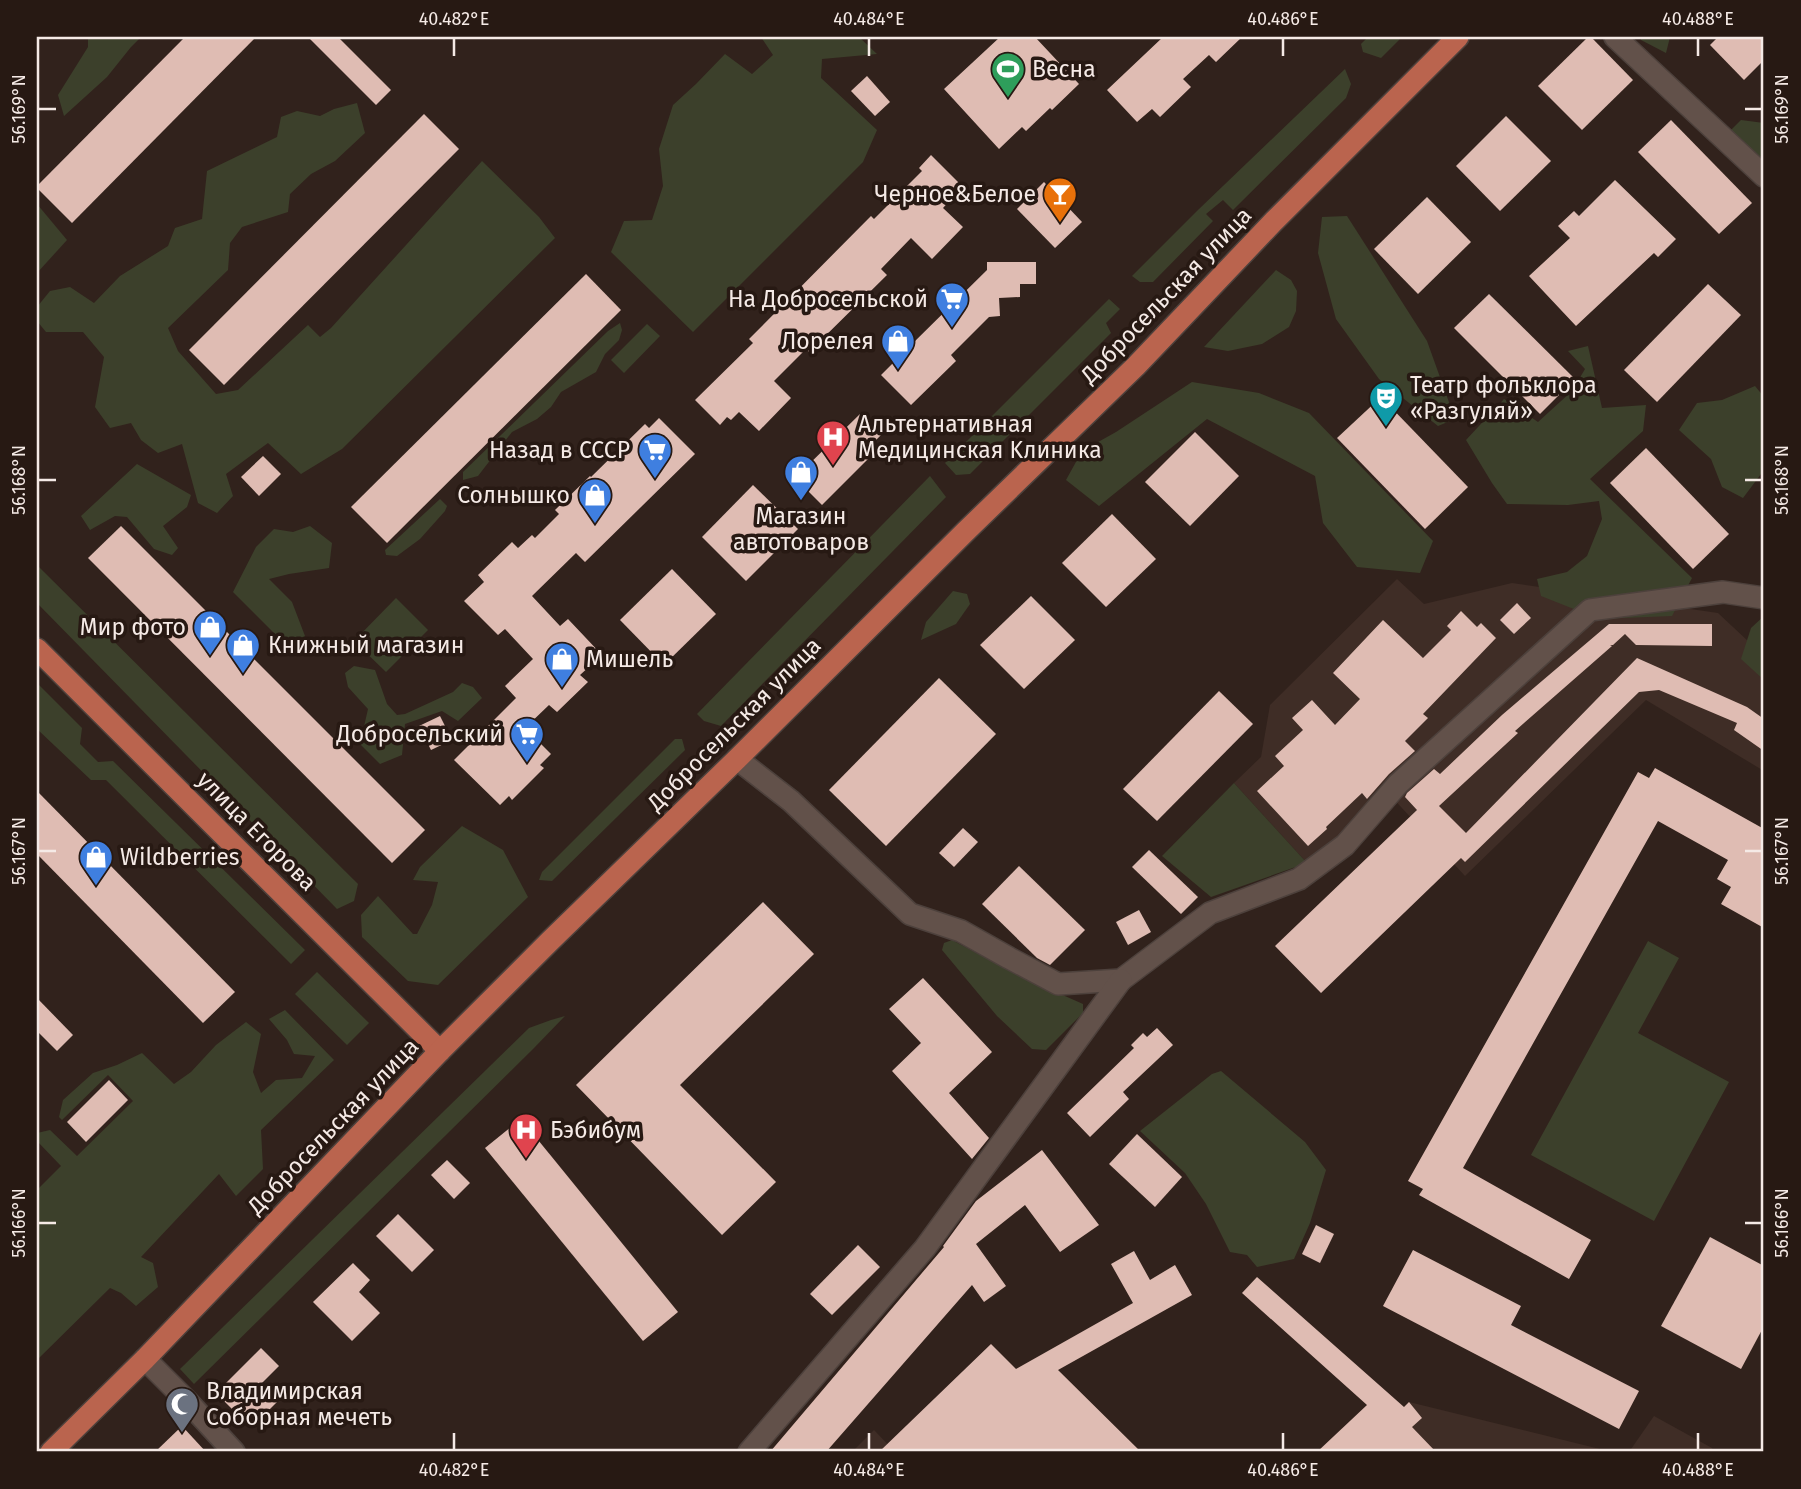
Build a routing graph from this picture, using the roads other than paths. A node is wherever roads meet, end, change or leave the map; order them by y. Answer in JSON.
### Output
{"nodes":[{"id":1,"x":1458,"y":37,"type":"edge"},
{"id":2,"x":1615,"y":37,"type":"edge"},
{"id":3,"x":1764,"y":176,"type":"edge"},
{"id":4,"x":1764,"y":598,"type":"edge"},
{"id":5,"x":37,"y":649,"type":"edge"},
{"id":6,"x":737,"y":759,"type":"junction"},
{"id":7,"x":1121,"y":980,"type":"junction"},
{"id":8,"x":440,"y":1051,"type":"junction"},
{"id":9,"x":145,"y":1359,"type":"junction"},
{"id":10,"x":51,"y":1452,"type":"edge"},
{"id":11,"x":234,"y":1452,"type":"edge"},
{"id":12,"x":749,"y":1452,"type":"edge"}],
"edges":[{"from":1,"to":6,"type":"main road","name":"Добросельская улица"},
{"from":2,"to":3,"type":"street"},
{"from":4,"to":7,"type":"street"},
{"from":5,"to":8,"type":"main road","name":"улица Егорова"},
{"from":6,"to":7,"type":"street"},
{"from":6,"to":8,"type":"main road","name":"Добросельская улица"},
{"from":7,"to":12,"type":"street"},
{"from":8,"to":9,"type":"main road","name":"Добросельская улица"},
{"from":9,"to":10,"type":"main road","name":"Добросельская улица"},
{"from":9,"to":11,"type":"street"}]}
